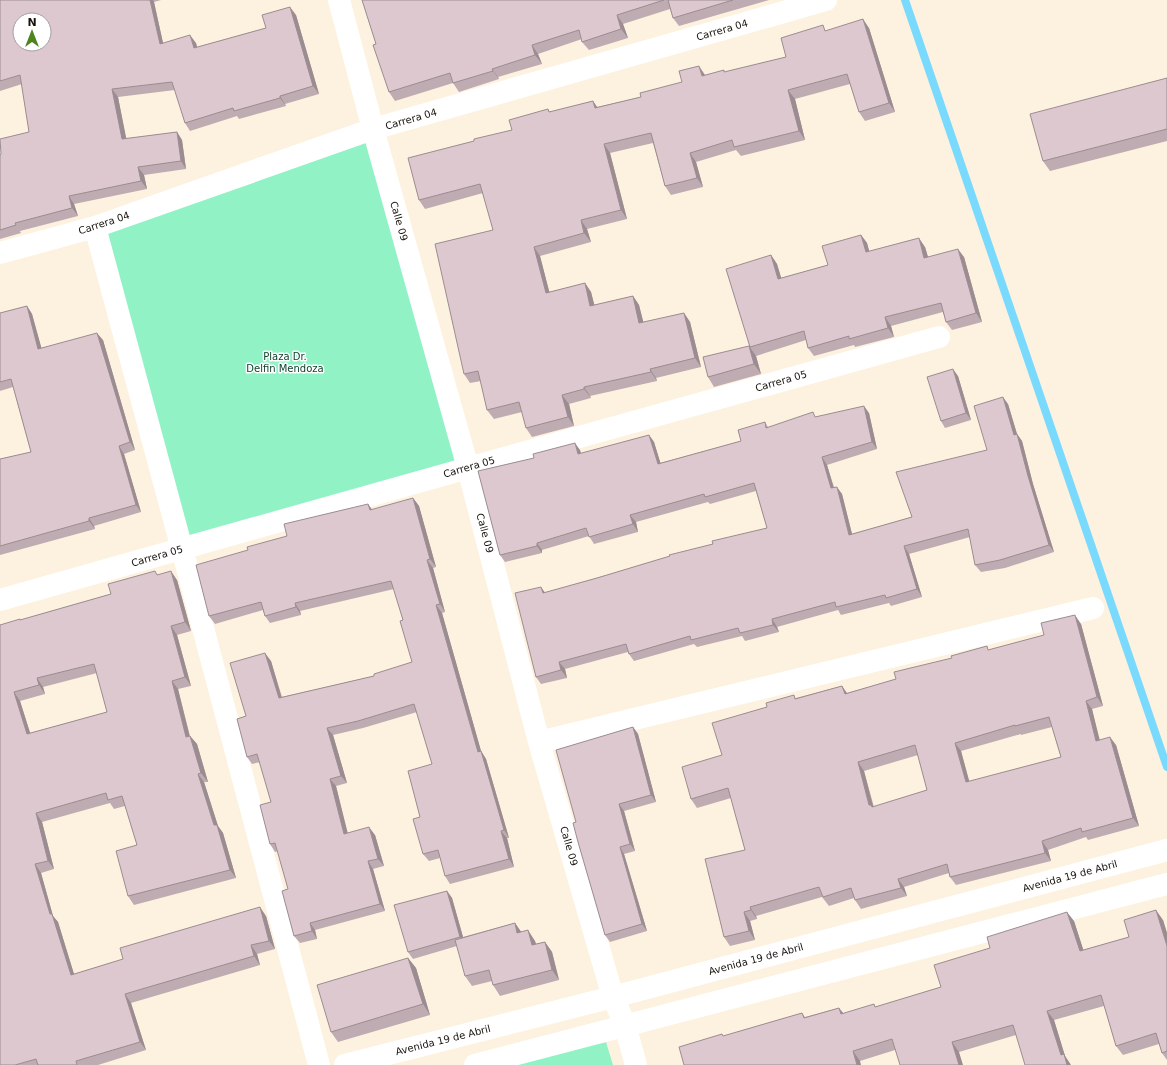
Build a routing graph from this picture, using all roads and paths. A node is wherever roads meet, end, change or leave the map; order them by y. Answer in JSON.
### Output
{"nodes":[{"id":1,"x":339,"y":0,"type":"edge"},
{"id":2,"x":826,"y":0,"type":"edge"},
{"id":3,"x":373,"y":129,"type":"junction"},
{"id":4,"x":95,"y":227,"type":"junction"},
{"id":5,"x":0,"y":253,"type":"edge"},
{"id":6,"x":939,"y":337,"type":"dead end"},
{"id":7,"x":468,"y":468,"type":"junction"},
{"id":8,"x":182,"y":549,"type":"junction"},
{"id":9,"x":0,"y":600,"type":"edge"},
{"id":10,"x":1093,"y":608,"type":"dead end"},
{"id":11,"x":539,"y":742,"type":"junction"},
{"id":12,"x":1166,"y":854,"type":"edge"},
{"id":13,"x":1167,"y":884,"type":"edge"},
{"id":14,"x":613,"y":997,"type":"junction"},
{"id":15,"x":625,"y":1025,"type":"junction"},
{"id":16,"x":319,"y":1065,"type":"edge"},
{"id":17,"x":345,"y":1065,"type":"edge"},
{"id":18,"x":475,"y":1065,"type":"edge"},
{"id":19,"x":636,"y":1065,"type":"edge"}],
"edges":[{"from":1,"to":3,"type":"street","name":"Calle 09"},
{"from":2,"to":3,"type":"street","name":"Carrera 04"},
{"from":3,"to":4,"type":"street","name":"Carrera 04"},
{"from":3,"to":7,"type":"street","name":"Calle 09"},
{"from":4,"to":5,"type":"street","name":"Carrera 04"},
{"from":4,"to":8,"type":"street"},
{"from":6,"to":7,"type":"street","name":"Carrera 05"},
{"from":7,"to":8,"type":"street","name":"Carrera 05"},
{"from":7,"to":11,"type":"street","name":"Calle 09"},
{"from":8,"to":9,"type":"street","name":"Carrera 05"},
{"from":8,"to":16,"type":"street"},
{"from":10,"to":11,"type":"street"},
{"from":11,"to":14,"type":"street","name":"Calle 09"},
{"from":12,"to":14,"type":"street","name":"Avenida 19 de Abril"},
{"from":13,"to":15,"type":"street"},
{"from":14,"to":15,"type":"street","name":"Calle 09"},
{"from":14,"to":17,"type":"street","name":"Avenida 19 de Abril"},
{"from":15,"to":18,"type":"street"},
{"from":15,"to":19,"type":"street","name":"Calle 09"}]}
